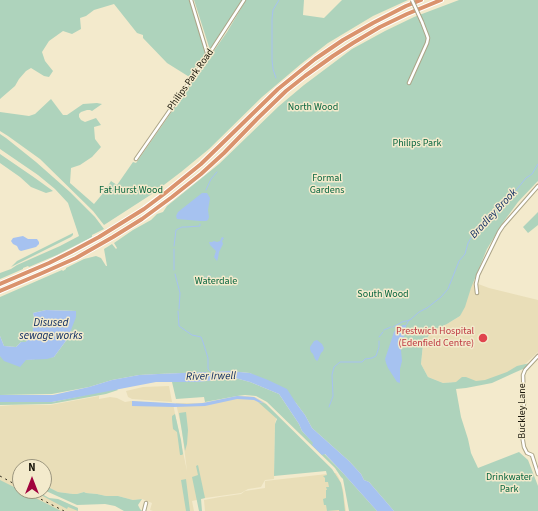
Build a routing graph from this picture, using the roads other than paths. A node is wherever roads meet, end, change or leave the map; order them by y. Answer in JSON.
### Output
{"nodes":[{"id":1,"x":191,"y":0,"type":"edge"},
{"id":2,"x":244,"y":0,"type":"edge"},
{"id":3,"x":412,"y":0,"type":"edge"},
{"id":4,"x":421,"y":0,"type":"edge"},
{"id":5,"x":441,"y":0,"type":"edge"},
{"id":6,"x":209,"y":54,"type":"junction"},
{"id":7,"x":409,"y":83,"type":"dead end"},
{"id":8,"x":136,"y":159,"type":"dead end"},
{"id":9,"x":538,"y":186,"type":"edge"},
{"id":10,"x":0,"y":284,"type":"edge"},
{"id":11,"x":0,"y":291,"type":"edge"},
{"id":12,"x":477,"y":293,"type":"dead end"},
{"id":13,"x":538,"y":356,"type":"edge"},
{"id":14,"x":538,"y":474,"type":"edge"},
{"id":15,"x":146,"y":502,"type":"dead end"},
{"id":16,"x":144,"y":511,"type":"edge"}],
"edges":[{"from":1,"to":6,"type":"street"},
{"from":2,"to":6,"type":"street","name":"Philips Park Road"},
{"from":3,"to":7,"type":"street","bridge":true},
{"from":4,"to":10,"type":"highway"},
{"from":5,"to":11,"type":"highway"},
{"from":6,"to":8,"type":"street","name":"Philips Park Road"},
{"from":9,"to":12,"type":"street"},
{"from":13,"to":14,"type":"street","name":"Buckley Lane"},
{"from":15,"to":16,"type":"street"}]}
